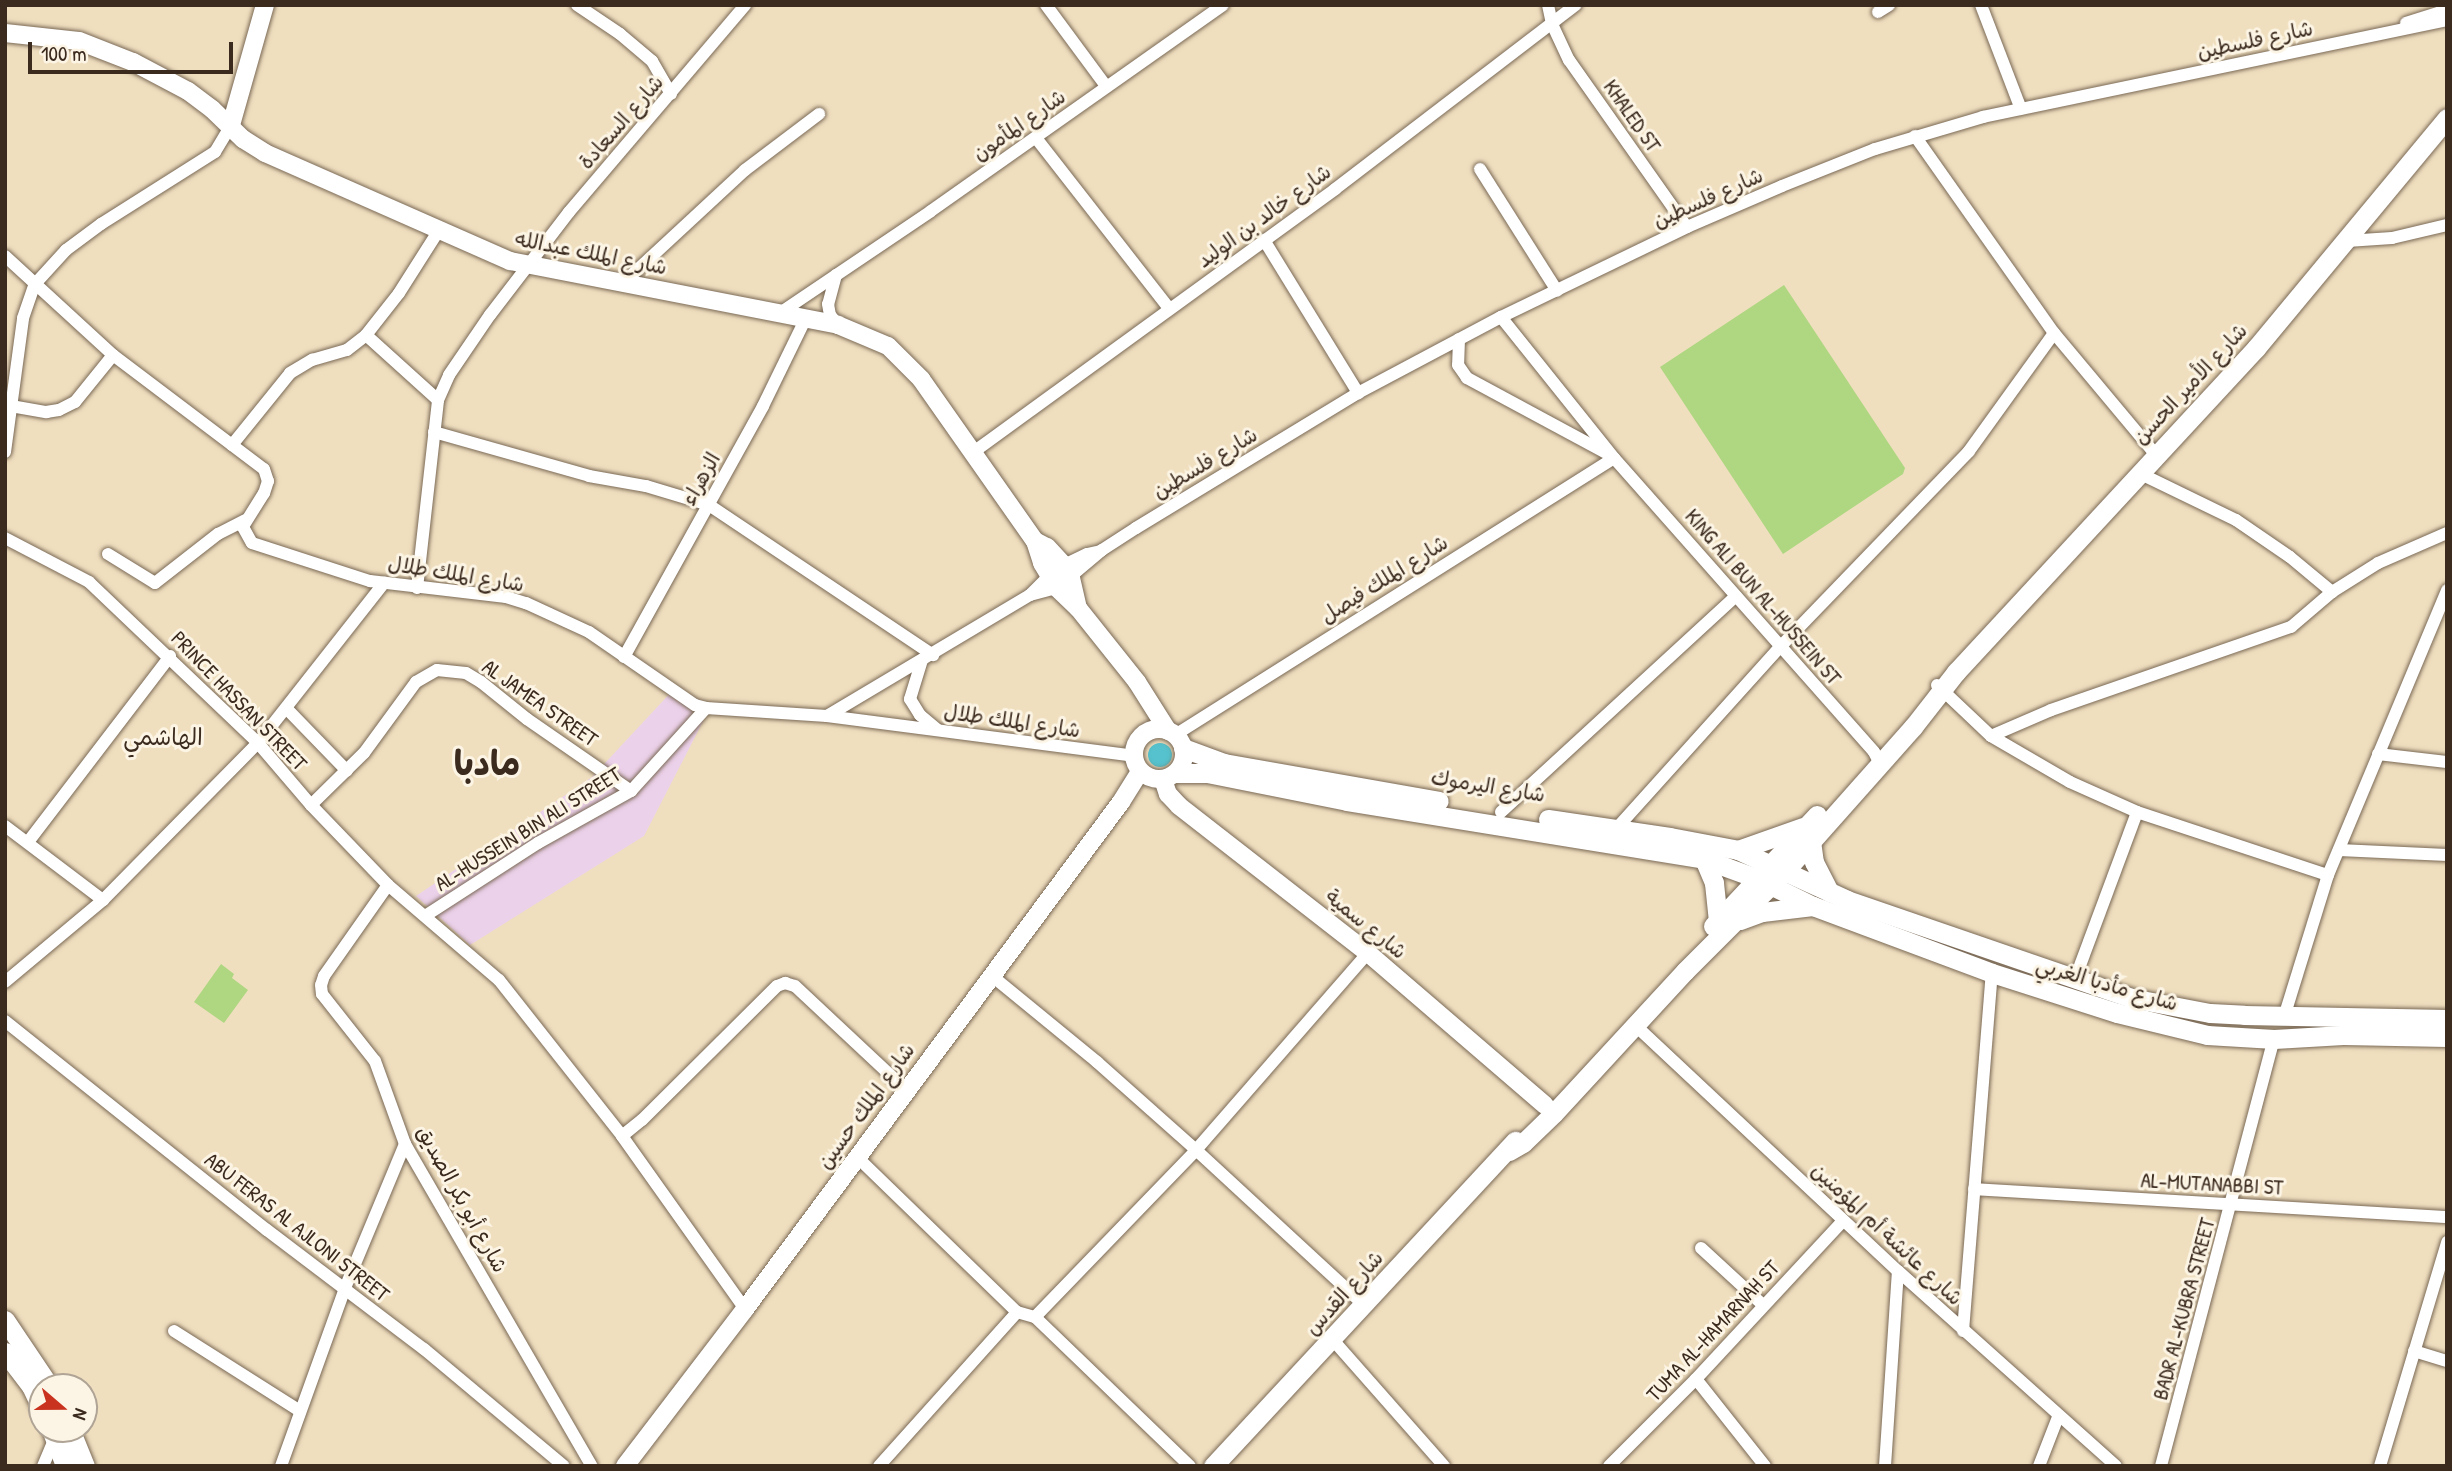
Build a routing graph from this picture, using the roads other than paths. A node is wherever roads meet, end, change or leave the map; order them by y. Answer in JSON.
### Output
{"nodes":[{"id":1,"x":265,"y":5,"type":"edge"},
{"id":2,"x":577,"y":5,"type":"edge"},
{"id":3,"x":745,"y":5,"type":"edge"},
{"id":4,"x":1046,"y":5,"type":"edge"},
{"id":5,"x":1223,"y":5,"type":"edge"},
{"id":6,"x":1548,"y":5,"type":"edge"},
{"id":7,"x":1576,"y":5,"type":"edge"},
{"id":8,"x":1981,"y":5,"type":"edge"},
{"id":9,"x":2447,"y":10,"type":"edge"},
{"id":10,"x":2447,"y":20,"type":"edge"},
{"id":11,"x":1552,"y":23,"type":"junction"},
{"id":12,"x":2389,"y":30,"type":"junction"},
{"id":13,"x":5,"y":33,"type":"edge"},
{"id":14,"x":1107,"y":86,"type":"junction"},
{"id":15,"x":671,"y":94,"type":"junction"},
{"id":16,"x":2021,"y":109,"type":"junction"},
{"id":17,"x":819,"y":114,"type":"dead end"},
{"id":18,"x":2447,"y":118,"type":"edge"},
{"id":19,"x":230,"y":125,"type":"junction"},
{"id":20,"x":1915,"y":136,"type":"junction"},
{"id":21,"x":1036,"y":138,"type":"junction"},
{"id":22,"x":1480,"y":169,"type":"dead end"},
{"id":23,"x":2447,"y":225,"type":"edge"},
{"id":24,"x":1687,"y":227,"type":"junction"},
{"id":25,"x":439,"y":230,"type":"junction"},
{"id":26,"x":1264,"y":240,"type":"junction"},
{"id":27,"x":2347,"y":241,"type":"junction"},
{"id":28,"x":5,"y":256,"type":"edge"},
{"id":29,"x":528,"y":266,"type":"junction"},
{"id":30,"x":836,"y":275,"type":"junction"},
{"id":31,"x":623,"y":283,"type":"junction"},
{"id":32,"x":35,"y":284,"type":"junction"},
{"id":33,"x":1557,"y":291,"type":"junction"},
{"id":34,"x":1169,"y":308,"type":"junction"},
{"id":35,"x":780,"y":313,"type":"junction"},
{"id":36,"x":1501,"y":317,"type":"junction"},
{"id":37,"x":806,"y":318,"type":"junction"},
{"id":38,"x":838,"y":325,"type":"junction"},
{"id":39,"x":2054,"y":333,"type":"junction"},
{"id":40,"x":366,"y":335,"type":"junction"},
{"id":41,"x":1459,"y":339,"type":"junction"},
{"id":42,"x":113,"y":355,"type":"junction"},
{"id":43,"x":1358,"y":393,"type":"junction"},
{"id":44,"x":438,"y":400,"type":"junction"},
{"id":45,"x":11,"y":406,"type":"junction"},
{"id":46,"x":434,"y":432,"type":"junction"},
{"id":47,"x":232,"y":444,"type":"junction"},
{"id":48,"x":5,"y":452,"type":"edge"},
{"id":49,"x":972,"y":453,"type":"junction"},
{"id":50,"x":2156,"y":455,"type":"junction"},
{"id":51,"x":1614,"y":458,"type":"junction"},
{"id":52,"x":2139,"y":473,"type":"junction"},
{"id":53,"x":709,"y":505,"type":"junction"},
{"id":54,"x":245,"y":520,"type":"junction"},
{"id":55,"x":2447,"y":533,"type":"edge"},
{"id":56,"x":5,"y":538,"type":"edge"},
{"id":57,"x":108,"y":554,"type":"dead end"},
{"id":58,"x":1060,"y":576,"type":"junction"},
{"id":59,"x":384,"y":583,"type":"junction"},
{"id":60,"x":417,"y":588,"type":"junction"},
{"id":61,"x":2447,"y":590,"type":"edge"},
{"id":62,"x":2332,"y":592,"type":"junction"},
{"id":63,"x":1736,"y":596,"type":"junction"},
{"id":64,"x":1780,"y":647,"type":"junction"},
{"id":65,"x":170,"y":656,"type":"junction"},
{"id":66,"x":624,"y":657,"type":"junction"},
{"id":67,"x":927,"y":657,"type":"junction"},
{"id":68,"x":1940,"y":688,"type":"junction"},
{"id":69,"x":706,"y":708,"type":"junction"},
{"id":70,"x":287,"y":709,"type":"junction"},
{"id":71,"x":827,"y":716,"type":"junction"},
{"id":72,"x":938,"y":731,"type":"junction"},
{"id":73,"x":1991,"y":736,"type":"junction"},
{"id":74,"x":1175,"y":738,"type":"junction"},
{"id":75,"x":258,"y":743,"type":"junction"},
{"id":76,"x":2378,"y":754,"type":"junction"},
{"id":77,"x":1877,"y":758,"type":"junction"},
{"id":78,"x":2447,"y":762,"type":"edge"},
{"id":79,"x":1137,"y":763,"type":"junction"},
{"id":80,"x":347,"y":771,"type":"junction"},
{"id":81,"x":1170,"y":776,"type":"junction"},
{"id":82,"x":631,"y":791,"type":"junction"},
{"id":83,"x":311,"y":805,"type":"junction"},
{"id":84,"x":1501,"y":812,"type":"junction"},
{"id":85,"x":2137,"y":812,"type":"junction"},
{"id":86,"x":5,"y":826,"type":"edge"},
{"id":87,"x":1616,"y":829,"type":"junction"},
{"id":88,"x":1810,"y":833,"type":"junction"},
{"id":89,"x":28,"y":842,"type":"junction"},
{"id":90,"x":1738,"y":850,"type":"junction"},
{"id":91,"x":2339,"y":850,"type":"junction"},
{"id":92,"x":2447,"y":855,"type":"edge"},
{"id":93,"x":1704,"y":859,"type":"junction"},
{"id":94,"x":1771,"y":874,"type":"junction"},
{"id":95,"x":2328,"y":875,"type":"junction"},
{"id":96,"x":388,"y":885,"type":"junction"},
{"id":97,"x":1829,"y":892,"type":"junction"},
{"id":98,"x":103,"y":900,"type":"junction"},
{"id":99,"x":1813,"y":906,"type":"junction"},
{"id":100,"x":425,"y":916,"type":"junction"},
{"id":101,"x":1725,"y":921,"type":"junction"},
{"id":102,"x":1368,"y":953,"type":"junction"},
{"id":103,"x":1992,"y":973,"type":"junction"},
{"id":104,"x":992,"y":976,"type":"junction"},
{"id":105,"x":2074,"y":979,"type":"junction"},
{"id":106,"x":5,"y":982,"type":"edge"},
{"id":107,"x":1651,"y":1001,"type":"junction"},
{"id":108,"x":2284,"y":1017,"type":"junction"},
{"id":109,"x":2447,"y":1019,"type":"edge"},
{"id":110,"x":5,"y":1021,"type":"edge"},
{"id":111,"x":1636,"y":1026,"type":"junction"},
{"id":112,"x":2447,"y":1037,"type":"edge"},
{"id":113,"x":2274,"y":1039,"type":"junction"},
{"id":114,"x":906,"y":1090,"type":"junction"},
{"id":115,"x":1549,"y":1109,"type":"junction"},
{"id":116,"x":622,"y":1136,"type":"junction"},
{"id":117,"x":405,"y":1144,"type":"junction"},
{"id":118,"x":1196,"y":1150,"type":"junction"},
{"id":119,"x":857,"y":1157,"type":"junction"},
{"id":120,"x":1974,"y":1189,"type":"junction"},
{"id":121,"x":2232,"y":1205,"type":"junction"},
{"id":122,"x":2447,"y":1217,"type":"edge"},
{"id":123,"x":1843,"y":1221,"type":"junction"},
{"id":124,"x":2447,"y":1242,"type":"edge"},
{"id":125,"x":1701,"y":1248,"type":"dead end"},
{"id":126,"x":1898,"y":1271,"type":"junction"},
{"id":127,"x":345,"y":1288,"type":"junction"},
{"id":128,"x":1363,"y":1304,"type":"junction"},
{"id":129,"x":1763,"y":1305,"type":"junction"},
{"id":130,"x":745,"y":1309,"type":"junction"},
{"id":131,"x":1017,"y":1312,"type":"junction"},
{"id":132,"x":1035,"y":1317,"type":"junction"},
{"id":133,"x":5,"y":1320,"type":"edge"},
{"id":134,"x":174,"y":1331,"type":"dead end"},
{"id":135,"x":1964,"y":1331,"type":"junction"},
{"id":136,"x":1333,"y":1340,"type":"junction"},
{"id":137,"x":2414,"y":1351,"type":"junction"},
{"id":138,"x":5,"y":1352,"type":"edge"},
{"id":139,"x":2447,"y":1361,"type":"edge"},
{"id":140,"x":41,"y":1373,"type":"edge"},
{"id":141,"x":1696,"y":1379,"type":"junction"},
{"id":142,"x":28,"y":1382,"type":"edge"},
{"id":143,"x":300,"y":1411,"type":"junction"},
{"id":144,"x":2058,"y":1416,"type":"junction"},
{"id":145,"x":54,"y":1443,"type":"edge"},
{"id":146,"x":61,"y":1443,"type":"edge"},
{"id":147,"x":67,"y":1443,"type":"edge"},
{"id":148,"x":43,"y":1466,"type":"edge"},
{"id":149,"x":65,"y":1466,"type":"edge"},
{"id":150,"x":85,"y":1466,"type":"edge"},
{"id":151,"x":281,"y":1466,"type":"edge"},
{"id":152,"x":564,"y":1466,"type":"edge"},
{"id":153,"x":592,"y":1466,"type":"edge"},
{"id":154,"x":625,"y":1466,"type":"edge"},
{"id":155,"x":879,"y":1466,"type":"edge"},
{"id":156,"x":1190,"y":1466,"type":"edge"},
{"id":157,"x":1213,"y":1466,"type":"edge"},
{"id":158,"x":1444,"y":1466,"type":"edge"},
{"id":159,"x":1609,"y":1466,"type":"edge"},
{"id":160,"x":1765,"y":1466,"type":"edge"},
{"id":161,"x":1885,"y":1466,"type":"edge"},
{"id":162,"x":2039,"y":1466,"type":"edge"},
{"id":163,"x":2116,"y":1466,"type":"edge"},
{"id":164,"x":2161,"y":1466,"type":"edge"},
{"id":165,"x":2380,"y":1466,"type":"edge"}],
"edges":[{"from":1,"to":19,"type":"main road"},
{"from":2,"to":15,"type":"street"},
{"from":3,"to":15,"type":"street","name":"شارع السعادة"},
{"from":4,"to":14,"type":"street"},
{"from":5,"to":14,"type":"street","name":"شارع المأمون"},
{"from":6,"to":11,"type":"street","name":"KHALED ST"},
{"from":7,"to":11,"type":"street","name":"شارع خالد بن الوليد"},
{"from":8,"to":16,"type":"street"},
{"from":9,"to":12,"type":"street","name":"شارع فلسطين"},
{"from":10,"to":12,"type":"street","name":"شارع فلسطين"},
{"from":11,"to":24,"type":"street","name":"KHALED ST"},
{"from":11,"to":26,"type":"street","name":"شارع خالد بن الوليد"},
{"from":12,"to":16,"type":"street","name":"شارع فلسطين"},
{"from":13,"to":19,"type":"main road","name":"شارع الملك عبدالله"},
{"from":14,"to":21,"type":"street","name":"شارع المأمون"},
{"from":15,"to":29,"type":"street","name":"شارع السعادة"},
{"from":16,"to":20,"type":"street","name":"شارع فلسطين"},
{"from":17,"to":31,"type":"street"},
{"from":18,"to":27,"type":"main road","name":"شارع الأمير الحسن"},
{"from":19,"to":25,"type":"main road","name":"شارع الملك عبدالله"},
{"from":19,"to":32,"type":"street"},
{"from":20,"to":24,"type":"street","name":"شارع فلسطين"},
{"from":20,"to":39,"type":"street"},
{"from":21,"to":30,"type":"street","name":"شارع المأمون"},
{"from":21,"to":34,"type":"street"},
{"from":22,"to":33,"type":"street"},
{"from":23,"to":27,"type":"street"},
{"from":24,"to":33,"type":"street","name":"شارع فلسطين"},
{"from":25,"to":29,"type":"main road","name":"شارع الملك عبدالله"},
{"from":25,"to":40,"type":"street"},
{"from":26,"to":34,"type":"street","name":"شارع خالد بن الوليد"},
{"from":26,"to":43,"type":"street"},
{"from":27,"to":50,"type":"main road","name":"شارع الأمير الحسن"},
{"from":28,"to":32,"type":"street"},
{"from":29,"to":31,"type":"main road","name":"شارع الملك عبدالله"},
{"from":29,"to":44,"type":"street","name":"شارع السعادة"},
{"from":30,"to":35,"type":"street","name":"شارع المأمون"},
{"from":30,"to":38,"type":"street"},
{"from":31,"to":35,"type":"main road","name":"شارع الملك عبدالله"},
{"from":32,"to":42,"type":"street"},
{"from":32,"to":45,"type":"street"},
{"from":33,"to":36,"type":"street","name":"شارع فلسطين"},
{"from":34,"to":49,"type":"street","name":"شارع خالد بن الوليد"},
{"from":35,"to":37,"type":"main road","name":"شارع الملك عبدالله"},
{"from":36,"to":41,"type":"street","name":"شارع فلسطين"},
{"from":36,"to":51,"type":"street","name":"KING ALI BUN AL-HUSSEIN ST"},
{"from":37,"to":38,"type":"main road","name":"شارع الملك عبدالله"},
{"from":37,"to":53,"type":"street","name":"الزهراء"},
{"from":38,"to":49,"type":"main road","name":"شارع الملك عبدالله"},
{"from":39,"to":50,"type":"street"},
{"from":39,"to":64,"type":"street"},
{"from":40,"to":44,"type":"street"},
{"from":40,"to":47,"type":"street"},
{"from":41,"to":43,"type":"street","name":"شارع فلسطين"},
{"from":41,"to":51,"type":"street"},
{"from":42,"to":45,"type":"street"},
{"from":42,"to":47,"type":"street"},
{"from":43,"to":58,"type":"street","name":"شارع فلسطين"},
{"from":44,"to":46,"type":"street","name":"شارع السعادة"},
{"from":45,"to":48,"type":"street"},
{"from":46,"to":53,"type":"street"},
{"from":46,"to":60,"type":"street","name":"شارع السعادة"},
{"from":47,"to":54,"type":"street"},
{"from":49,"to":58,"type":"main road","name":"شارع الملك عبدالله"},
{"from":50,"to":52,"type":"main road","name":"شارع الأمير الحسن"},
{"from":51,"to":63,"type":"street","name":"KING ALI BUN AL-HUSSEIN ST"},
{"from":51,"to":74,"type":"street","name":"شارع الملك فيصل"},
{"from":52,"to":62,"type":"street"},
{"from":52,"to":68,"type":"main road","name":"شارع الأمير الحسن"},
{"from":53,"to":66,"type":"street","name":"الزهراء"},
{"from":53,"to":67,"type":"street"},
{"from":54,"to":57,"type":"street"},
{"from":54,"to":59,"type":"street","name":"شارع الملك طلال"},
{"from":55,"to":62,"type":"street"},
{"from":56,"to":65,"type":"street","name":"PRINCE HASSAN STREET"},
{"from":58,"to":67,"type":"street","name":"شارع فلسطين"},
{"from":58,"to":74,"type":"main road"},
{"from":59,"to":60,"type":"street","name":"شارع الملك طلال"},
{"from":59,"to":70,"type":"street"},
{"from":60,"to":66,"type":"street","name":"شارع الملك طلال"},
{"from":61,"to":76,"type":"street"},
{"from":62,"to":73,"type":"street"},
{"from":63,"to":64,"type":"street","name":"KING ALI BUN AL-HUSSEIN ST"},
{"from":63,"to":84,"type":"street"},
{"from":64,"to":77,"type":"street","name":"KING ALI BUN AL-HUSSEIN ST"},
{"from":64,"to":87,"type":"street"},
{"from":65,"to":75,"type":"street","name":"PRINCE HASSAN STREET"},
{"from":65,"to":89,"type":"street"},
{"from":66,"to":69,"type":"street","name":"شارع الملك طلال"},
{"from":67,"to":71,"type":"street","name":"شارع فلسطين"},
{"from":67,"to":72,"type":"street"},
{"from":68,"to":73,"type":"street"},
{"from":68,"to":77,"type":"main road","name":"شارع الأمير الحسن"},
{"from":69,"to":71,"type":"street","name":"شارع الملك طلال"},
{"from":69,"to":82,"type":"street","name":"AL-HUSSEIN BIN ALI STREET"},
{"from":70,"to":75,"type":"street"},
{"from":70,"to":80,"type":"street"},
{"from":71,"to":72,"type":"street","name":"شارع الملك طلال"},
{"from":72,"to":79,"type":"street","name":"شارع الملك طلال"},
{"from":73,"to":85,"type":"street"},
{"from":74,"to":79,"type":"main road"},
{"from":74,"to":81,"type":"main road"},
{"from":74,"to":84,"type":"main road","name":"شارع اليرموك"},
{"from":75,"to":83,"type":"street","name":"PRINCE HASSAN STREET"},
{"from":75,"to":98,"type":"street"},
{"from":76,"to":78,"type":"street"},
{"from":76,"to":91,"type":"street"},
{"from":77,"to":88,"type":"main road","name":"شارع الأمير الحسن"},
{"from":79,"to":81,"type":"main road"},
{"from":79,"to":104,"type":"main road","name":"شارع الملك حسين"},
{"from":80,"to":82,"type":"street","name":"AL JAMEA STREET"},
{"from":80,"to":83,"type":"street","name":"AL JAMEA STREET"},
{"from":81,"to":93,"type":"main road","name":"شارع اليرموك"},
{"from":81,"to":102,"type":"main road","name":"شارع سمية"},
{"from":82,"to":100,"type":"street","name":"AL-HUSSEIN BIN ALI STREET"},
{"from":83,"to":96,"type":"street","name":"PRINCE HASSAN STREET"},
{"from":84,"to":87,"type":"main road","name":"شارع اليرموك"},
{"from":85,"to":95,"type":"street"},
{"from":85,"to":105,"type":"street"},
{"from":86,"to":89,"type":"street"},
{"from":87,"to":90,"type":"main road","name":"شارع اليرموك"},
{"from":88,"to":90,"type":"main road"},
{"from":88,"to":94,"type":"main road","name":"شارع الأمير الحسن"},
{"from":88,"to":97,"type":"main road"},
{"from":89,"to":98,"type":"street"},
{"from":90,"to":94,"type":"main road","name":"شارع اليرموك"},
{"from":91,"to":92,"type":"street"},
{"from":91,"to":95,"type":"street"},
{"from":93,"to":94,"type":"main road","name":"شارع اليرموك"},
{"from":93,"to":101,"type":"main road"},
{"from":94,"to":97,"type":"main road","name":"شارع مأدبا الغربي"},
{"from":94,"to":99,"type":"main road","name":"شارع مأدبا الغربي"},
{"from":94,"to":101,"type":"main road","name":"شارع القدس"},
{"from":95,"to":108,"type":"street"},
{"from":96,"to":100,"type":"street","name":"PRINCE HASSAN STREET"},
{"from":96,"to":117,"type":"street","name":"شارع أبو بكر الصديق"},
{"from":97,"to":105,"type":"main road","name":"شارع مأدبا الغربي"},
{"from":98,"to":106,"type":"street"},
{"from":99,"to":101,"type":"main road"},
{"from":99,"to":103,"type":"main road","name":"شارع مأدبا الغربي"},
{"from":100,"to":116,"type":"street","name":"PRINCE HASSAN STREET"},
{"from":101,"to":107,"type":"main road","name":"شارع القدس"},
{"from":102,"to":115,"type":"main road","name":"شارع سمية"},
{"from":102,"to":118,"type":"street"},
{"from":103,"to":113,"type":"main road","name":"شارع مأدبا الغربي"},
{"from":103,"to":120,"type":"street"},
{"from":104,"to":114,"type":"main road","name":"شارع الملك حسين"},
{"from":104,"to":118,"type":"street"},
{"from":105,"to":108,"type":"main road","name":"شارع مأدبا الغربي"},
{"from":107,"to":111,"type":"main road","name":"شارع القدس"},
{"from":107,"to":115,"type":"main road","name":"شارع القدس"},
{"from":108,"to":109,"type":"main road","name":"شارع مأدبا الغربي"},
{"from":110,"to":127,"type":"street","name":"ABU FERAS AL AJLONI STREET"},
{"from":111,"to":115,"type":"main road","name":"شارع القدس"},
{"from":111,"to":123,"type":"street","name":"شارع عائشة أم المؤمنين"},
{"from":112,"to":113,"type":"main road","name":"شارع مأدبا الغربي"},
{"from":113,"to":121,"type":"street","name":"BADR AL-KUBRA STREET"},
{"from":114,"to":116,"type":"street"},
{"from":114,"to":119,"type":"main road","name":"شارع الملك حسين"},
{"from":115,"to":128,"type":"main road","name":"شارع القدس"},
{"from":116,"to":130,"type":"street","name":"PRINCE HASSAN STREET"},
{"from":117,"to":127,"type":"street"},
{"from":117,"to":153,"type":"street","name":"شارع أبو بكر الصديق"},
{"from":118,"to":128,"type":"street"},
{"from":118,"to":132,"type":"street"},
{"from":119,"to":130,"type":"main road","name":"شارع الملك حسين"},
{"from":119,"to":131,"type":"street"},
{"from":120,"to":121,"type":"street","name":"AL-MUTANABBI ST"},
{"from":120,"to":135,"type":"street"},
{"from":121,"to":122,"type":"street","name":"AL-MUTANABBI ST"},
{"from":121,"to":164,"type":"street","name":"BADR AL-KUBRA STREET"},
{"from":123,"to":126,"type":"street","name":"شارع عائشة أم المؤمنين"},
{"from":123,"to":129,"type":"street","name":"TUMA AL-HAMARNAH ST"},
{"from":124,"to":137,"type":"street"},
{"from":125,"to":129,"type":"street"},
{"from":126,"to":135,"type":"street","name":"شارع عائشة أم المؤمنين"},
{"from":126,"to":161,"type":"street"},
{"from":127,"to":143,"type":"street"},
{"from":127,"to":152,"type":"street","name":"ABU FERAS AL AJLONI STREET"},
{"from":128,"to":136,"type":"main road","name":"شارع القدس"},
{"from":129,"to":141,"type":"street","name":"TUMA AL-HAMARNAH ST"},
{"from":130,"to":154,"type":"main road","name":"شارع الملك حسين"},
{"from":131,"to":132,"type":"street"},
{"from":131,"to":155,"type":"street"},
{"from":132,"to":156,"type":"street"},
{"from":133,"to":140,"type":"main road"},
{"from":134,"to":143,"type":"street"},
{"from":135,"to":144,"type":"street","name":"شارع عائشة أم المؤمنين"},
{"from":136,"to":157,"type":"main road","name":"شارع القدس"},
{"from":136,"to":158,"type":"street"},
{"from":137,"to":139,"type":"street"},
{"from":137,"to":165,"type":"street"},
{"from":138,"to":142,"type":"main road"},
{"from":141,"to":159,"type":"street","name":"TUMA AL-HAMARNAH ST"},
{"from":141,"to":160,"type":"street"},
{"from":143,"to":151,"type":"street"},
{"from":144,"to":162,"type":"street"},
{"from":144,"to":163,"type":"street","name":"شارع عائشة أم المؤمنين"},
{"from":145,"to":148,"type":"street"},
{"from":146,"to":149,"type":"main road"},
{"from":147,"to":150,"type":"main road"}]}
